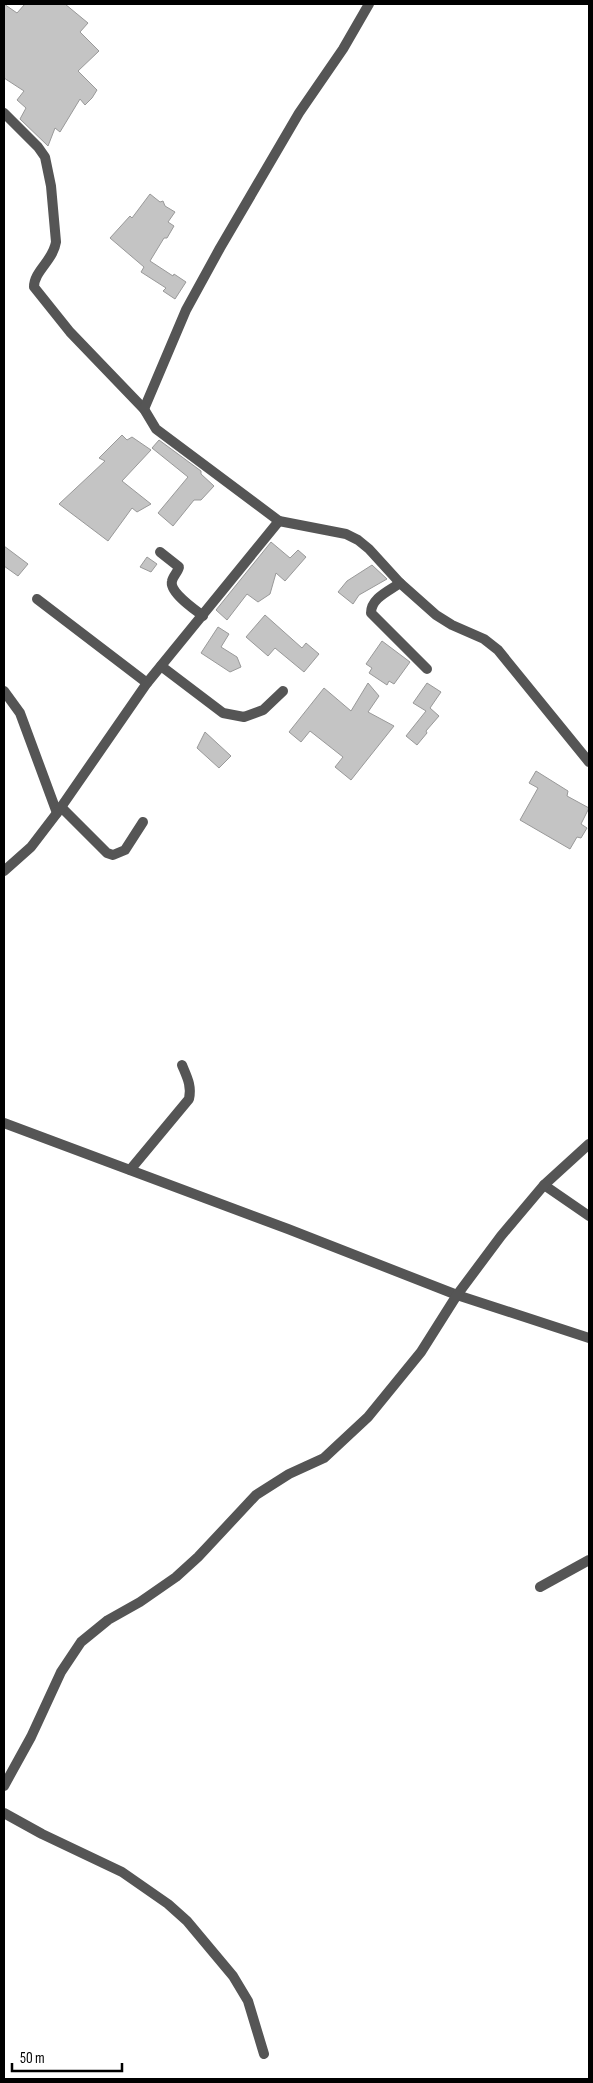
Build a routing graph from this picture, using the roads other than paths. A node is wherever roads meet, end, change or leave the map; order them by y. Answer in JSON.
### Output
{"nodes":[{"id":1,"x":369,"y":4,"type":"edge"},
{"id":2,"x":4,"y":113,"type":"edge"},
{"id":3,"x":144,"y":409,"type":"junction"},
{"id":4,"x":279,"y":521,"type":"junction"},
{"id":5,"x":160,"y":552,"type":"dead end"},
{"id":6,"x":400,"y":583,"type":"junction"},
{"id":7,"x":36,"y":600,"type":"dead end"},
{"id":8,"x":202,"y":616,"type":"junction"},
{"id":9,"x":161,"y":666,"type":"junction"},
{"id":10,"x":427,"y":669,"type":"dead end"},
{"id":11,"x":147,"y":683,"type":"junction"},
{"id":12,"x":4,"y":690,"type":"edge"},
{"id":13,"x":283,"y":691,"type":"dead end"},
{"id":14,"x":589,"y":762,"type":"edge"},
{"id":15,"x":59,"y":810,"type":"junction"},
{"id":16,"x":143,"y":822,"type":"dead end"},
{"id":17,"x":4,"y":871,"type":"edge"},
{"id":18,"x":182,"y":1065,"type":"dead end"},
{"id":19,"x":4,"y":1122,"type":"edge"},
{"id":20,"x":589,"y":1144,"type":"edge"},
{"id":21,"x":130,"y":1170,"type":"junction"},
{"id":22,"x":544,"y":1185,"type":"junction"},
{"id":23,"x":589,"y":1216,"type":"edge"},
{"id":24,"x":457,"y":1295,"type":"junction"},
{"id":25,"x":589,"y":1338,"type":"edge"},
{"id":26,"x":589,"y":1560,"type":"edge"},
{"id":27,"x":540,"y":1587,"type":"dead end"},
{"id":28,"x":4,"y":1786,"type":"edge"},
{"id":29,"x":4,"y":1813,"type":"edge"},
{"id":30,"x":264,"y":2054,"type":"dead end"}],
"edges":[{"from":1,"to":3,"type":"street"},
{"from":2,"to":3,"type":"street"},
{"from":3,"to":4,"type":"street"},
{"from":4,"to":6,"type":"street"},
{"from":4,"to":8,"type":"street"},
{"from":5,"to":8,"type":"street"},
{"from":6,"to":10,"type":"street"},
{"from":6,"to":14,"type":"street"},
{"from":7,"to":11,"type":"street"},
{"from":8,"to":9,"type":"street"},
{"from":9,"to":11,"type":"street"},
{"from":9,"to":13,"type":"street"},
{"from":11,"to":15,"type":"street"},
{"from":12,"to":15,"type":"street"},
{"from":15,"to":16,"type":"street"},
{"from":15,"to":17,"type":"street"},
{"from":18,"to":21,"type":"street"},
{"from":19,"to":21,"type":"street"},
{"from":20,"to":22,"type":"street"},
{"from":21,"to":24,"type":"street"},
{"from":22,"to":23,"type":"street"},
{"from":22,"to":24,"type":"street"},
{"from":24,"to":25,"type":"street"},
{"from":24,"to":28,"type":"street"},
{"from":26,"to":27,"type":"street"},
{"from":29,"to":30,"type":"street"}]}
